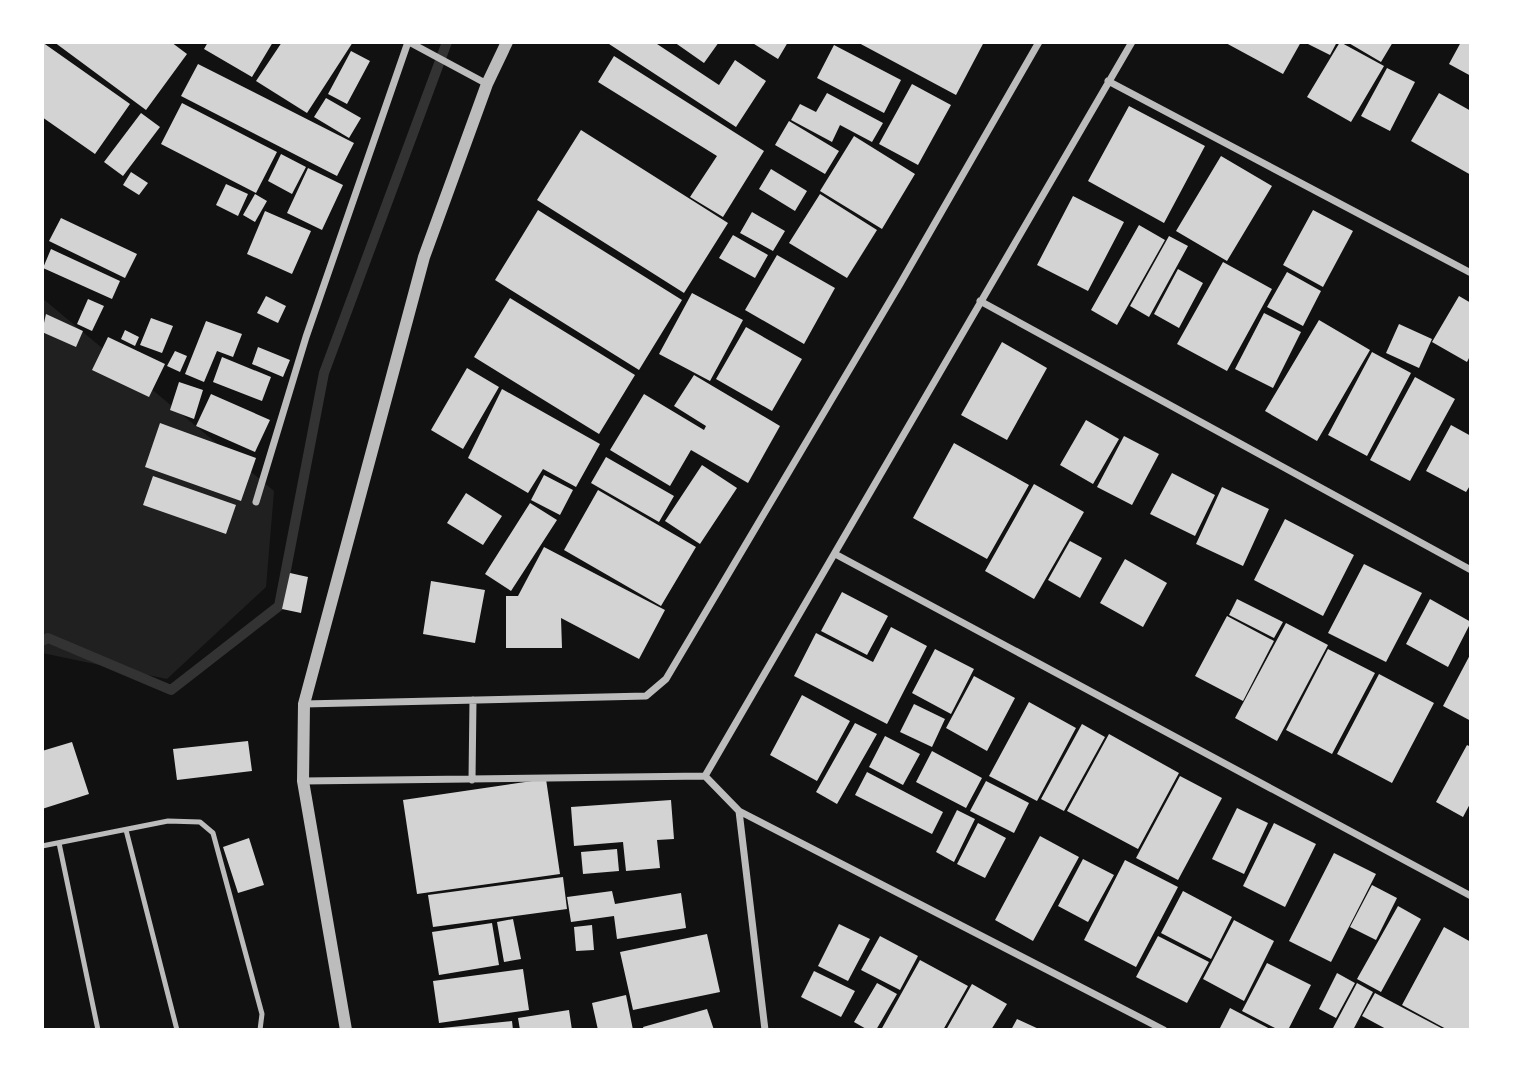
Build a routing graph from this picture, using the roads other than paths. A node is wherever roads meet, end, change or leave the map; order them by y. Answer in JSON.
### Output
{"nodes":[{"id":1,"x":408,"y":42,"type":"edge"},
{"id":2,"x":507,"y":42,"type":"edge"},
{"id":3,"x":1039,"y":42,"type":"edge"},
{"id":4,"x":1132,"y":42,"type":"edge"},
{"id":5,"x":1108,"y":81,"type":"junction"},
{"id":6,"x":487,"y":84,"type":"junction"},
{"id":7,"x":1471,"y":273,"type":"edge"},
{"id":8,"x":980,"y":301,"type":"junction"},
{"id":9,"x":256,"y":502,"type":"dead end"},
{"id":10,"x":836,"y":555,"type":"junction"},
{"id":11,"x":1471,"y":570,"type":"edge"},
{"id":12,"x":473,"y":700,"type":"junction"},
{"id":13,"x":304,"y":704,"type":"junction"},
{"id":14,"x":705,"y":776,"type":"junction"},
{"id":15,"x":472,"y":780,"type":"junction"},
{"id":16,"x":303,"y":781,"type":"junction"},
{"id":17,"x":738,"y":811,"type":"junction"},
{"id":18,"x":126,"y":830,"type":"junction"},
{"id":19,"x":59,"y":843,"type":"junction"},
{"id":20,"x":42,"y":846,"type":"edge"},
{"id":21,"x":1471,"y":896,"type":"edge"},
{"id":22,"x":98,"y":1030,"type":"edge"},
{"id":23,"x":177,"y":1030,"type":"edge"},
{"id":24,"x":260,"y":1030,"type":"edge"},
{"id":25,"x":346,"y":1030,"type":"edge"},
{"id":26,"x":765,"y":1030,"type":"edge"},
{"id":27,"x":1164,"y":1030,"type":"edge"}],
"edges":[{"from":1,"to":6,"type":"street"},
{"from":1,"to":9,"type":"street"},
{"from":2,"to":6,"type":"street"},
{"from":3,"to":12,"type":"street"},
{"from":4,"to":5,"type":"street"},
{"from":5,"to":7,"type":"street"},
{"from":5,"to":8,"type":"street"},
{"from":6,"to":13,"type":"street"},
{"from":8,"to":10,"type":"street"},
{"from":8,"to":11,"type":"street"},
{"from":10,"to":14,"type":"street"},
{"from":10,"to":21,"type":"street"},
{"from":12,"to":13,"type":"street"},
{"from":12,"to":15,"type":"street"},
{"from":13,"to":16,"type":"street"},
{"from":14,"to":15,"type":"street"},
{"from":14,"to":17,"type":"street"},
{"from":15,"to":16,"type":"street"},
{"from":16,"to":25,"type":"street"},
{"from":17,"to":26,"type":"street"},
{"from":17,"to":27,"type":"street"},
{"from":18,"to":19,"type":"lane"},
{"from":18,"to":23,"type":"lane"},
{"from":18,"to":24,"type":"lane"},
{"from":19,"to":20,"type":"lane"},
{"from":19,"to":22,"type":"lane"}]}
